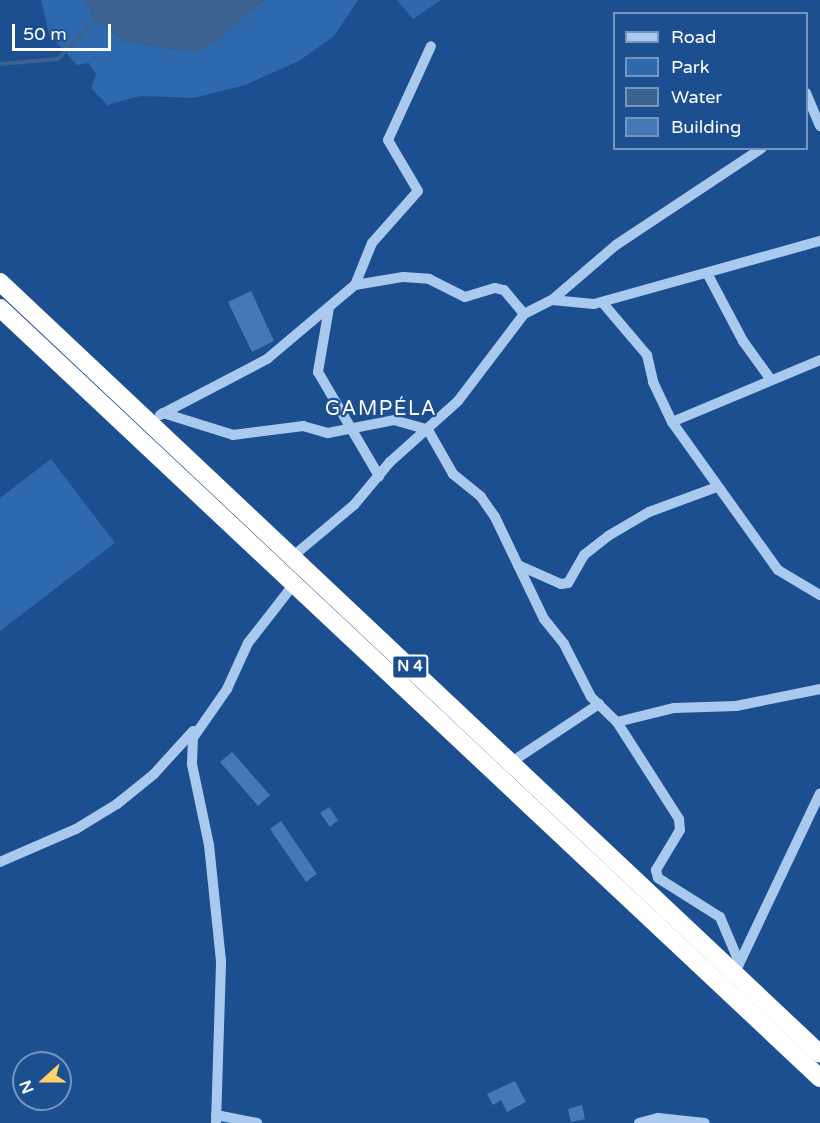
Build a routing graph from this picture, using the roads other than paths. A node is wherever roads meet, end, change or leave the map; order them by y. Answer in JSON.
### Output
{"nodes":[{"id":1,"x":431,"y":46,"type":"dead end"},
{"id":2,"x":808,"y":98,"type":"edge"},
{"id":3,"x":811,"y":115,"type":"edge"},
{"id":4,"x":820,"y":126,"type":"edge"},
{"id":5,"x":759,"y":150,"type":"edge"},
{"id":6,"x":820,"y":241,"type":"edge"},
{"id":7,"x":707,"y":273,"type":"junction"},
{"id":8,"x":0,"y":282,"type":"edge"},
{"id":9,"x":355,"y":285,"type":"junction"},
{"id":10,"x":552,"y":300,"type":"junction"},
{"id":11,"x":602,"y":302,"type":"junction"},
{"id":12,"x":0,"y":308,"type":"edge"},
{"id":13,"x":329,"y":308,"type":"junction"},
{"id":14,"x":524,"y":314,"type":"junction"},
{"id":15,"x":820,"y":360,"type":"edge"},
{"id":16,"x":771,"y":380,"type":"junction"},
{"id":17,"x":156,"y":418,"type":"junction"},
{"id":18,"x":672,"y":422,"type":"junction"},
{"id":19,"x":350,"y":429,"type":"junction"},
{"id":20,"x":428,"y":430,"type":"junction"},
{"id":21,"x":379,"y":476,"type":"junction"},
{"id":22,"x":717,"y":487,"type":"junction"},
{"id":23,"x":292,"y":557,"type":"junction"},
{"id":24,"x":518,"y":565,"type":"junction"},
{"id":25,"x":294,"y":584,"type":"junction"},
{"id":26,"x":820,"y":595,"type":"edge"},
{"id":27,"x":820,"y":689,"type":"edge"},
{"id":28,"x":599,"y":705,"type":"junction"},
{"id":29,"x":617,"y":723,"type":"junction"},
{"id":30,"x":197,"y":727,"type":"junction"},
{"id":31,"x":510,"y":763,"type":"junction"},
{"id":32,"x":820,"y":793,"type":"edge"},
{"id":33,"x":0,"y":862,"type":"edge"},
{"id":34,"x":737,"y":969,"type":"junction"},
{"id":35,"x":820,"y":1054,"type":"edge"},
{"id":36,"x":820,"y":1078,"type":"edge"},
{"id":37,"x":216,"y":1119,"type":"edge"},
{"id":38,"x":257,"y":1123,"type":"edge"},
{"id":39,"x":639,"y":1123,"type":"edge"},
{"id":40,"x":705,"y":1123,"type":"edge"}],
"edges":[{"from":1,"to":9,"type":"street"},
{"from":2,"to":3,"type":"street"},
{"from":3,"to":4,"type":"street"},
{"from":5,"to":10,"type":"street"},
{"from":6,"to":7,"type":"street"},
{"from":7,"to":11,"type":"street"},
{"from":7,"to":16,"type":"street"},
{"from":8,"to":17,"type":"highway","number":"N 4"},
{"from":9,"to":13,"type":"street"},
{"from":9,"to":14,"type":"street"},
{"from":10,"to":11,"type":"street"},
{"from":10,"to":14,"type":"street"},
{"from":11,"to":18,"type":"street"},
{"from":12,"to":25,"type":"highway","number":"N 4"},
{"from":13,"to":17,"type":"street"},
{"from":13,"to":19,"type":"street"},
{"from":14,"to":20,"type":"street"},
{"from":15,"to":16,"type":"street"},
{"from":16,"to":18,"type":"street"},
{"from":17,"to":19,"type":"street"},
{"from":17,"to":23,"type":"highway","number":"N 4"},
{"from":18,"to":22,"type":"street"},
{"from":19,"to":20,"type":"street"},
{"from":19,"to":21,"type":"street"},
{"from":20,"to":21,"type":"street"},
{"from":20,"to":24,"type":"street"},
{"from":21,"to":23,"type":"street"},
{"from":22,"to":24,"type":"street"},
{"from":22,"to":26,"type":"street"},
{"from":23,"to":31,"type":"highway","number":"N 4"},
{"from":24,"to":28,"type":"street"},
{"from":25,"to":30,"type":"street"},
{"from":25,"to":36,"type":"highway","number":"N 4"},
{"from":27,"to":29,"type":"street"},
{"from":28,"to":29,"type":"street"},
{"from":28,"to":31,"type":"street"},
{"from":29,"to":34,"type":"street"},
{"from":30,"to":33,"type":"street"},
{"from":30,"to":37,"type":"street"},
{"from":31,"to":34,"type":"highway","number":"N 4"},
{"from":32,"to":34,"type":"street"},
{"from":34,"to":35,"type":"highway","number":"N 4"},
{"from":37,"to":38,"type":"street"},
{"from":39,"to":40,"type":"street"}]}
